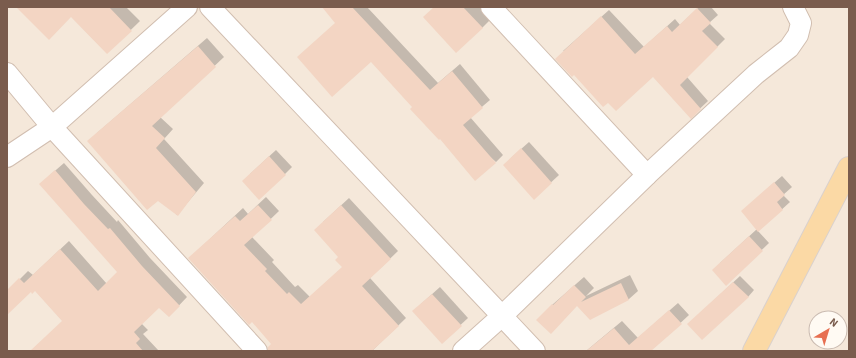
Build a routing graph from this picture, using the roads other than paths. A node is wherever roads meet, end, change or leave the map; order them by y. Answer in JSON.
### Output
{"nodes":[{"id":1,"x":187,"y":7,"type":"edge"},
{"id":2,"x":210,"y":7,"type":"edge"},
{"id":3,"x":491,"y":7,"type":"edge"},
{"id":4,"x":793,"y":7,"type":"edge"},
{"id":5,"x":7,"y":73,"type":"edge"},
{"id":6,"x":52,"y":127,"type":"junction"},
{"id":7,"x":7,"y":157,"type":"edge"},
{"id":8,"x":849,"y":168,"type":"edge"},
{"id":9,"x":647,"y":174,"type":"junction"},
{"id":10,"x":502,"y":316,"type":"junction"},
{"id":11,"x":257,"y":351,"type":"edge"},
{"id":12,"x":463,"y":351,"type":"edge"},
{"id":13,"x":535,"y":351,"type":"edge"},
{"id":14,"x":754,"y":351,"type":"edge"}],
"edges":[{"from":1,"to":6,"type":"street"},
{"from":2,"to":10,"type":"street"},
{"from":3,"to":9,"type":"street"},
{"from":4,"to":9,"type":"street"},
{"from":5,"to":6,"type":"street"},
{"from":6,"to":7,"type":"street"},
{"from":6,"to":11,"type":"street"},
{"from":8,"to":14,"type":"main road"},
{"from":9,"to":10,"type":"street"},
{"from":10,"to":12,"type":"street"},
{"from":10,"to":13,"type":"street"}]}
